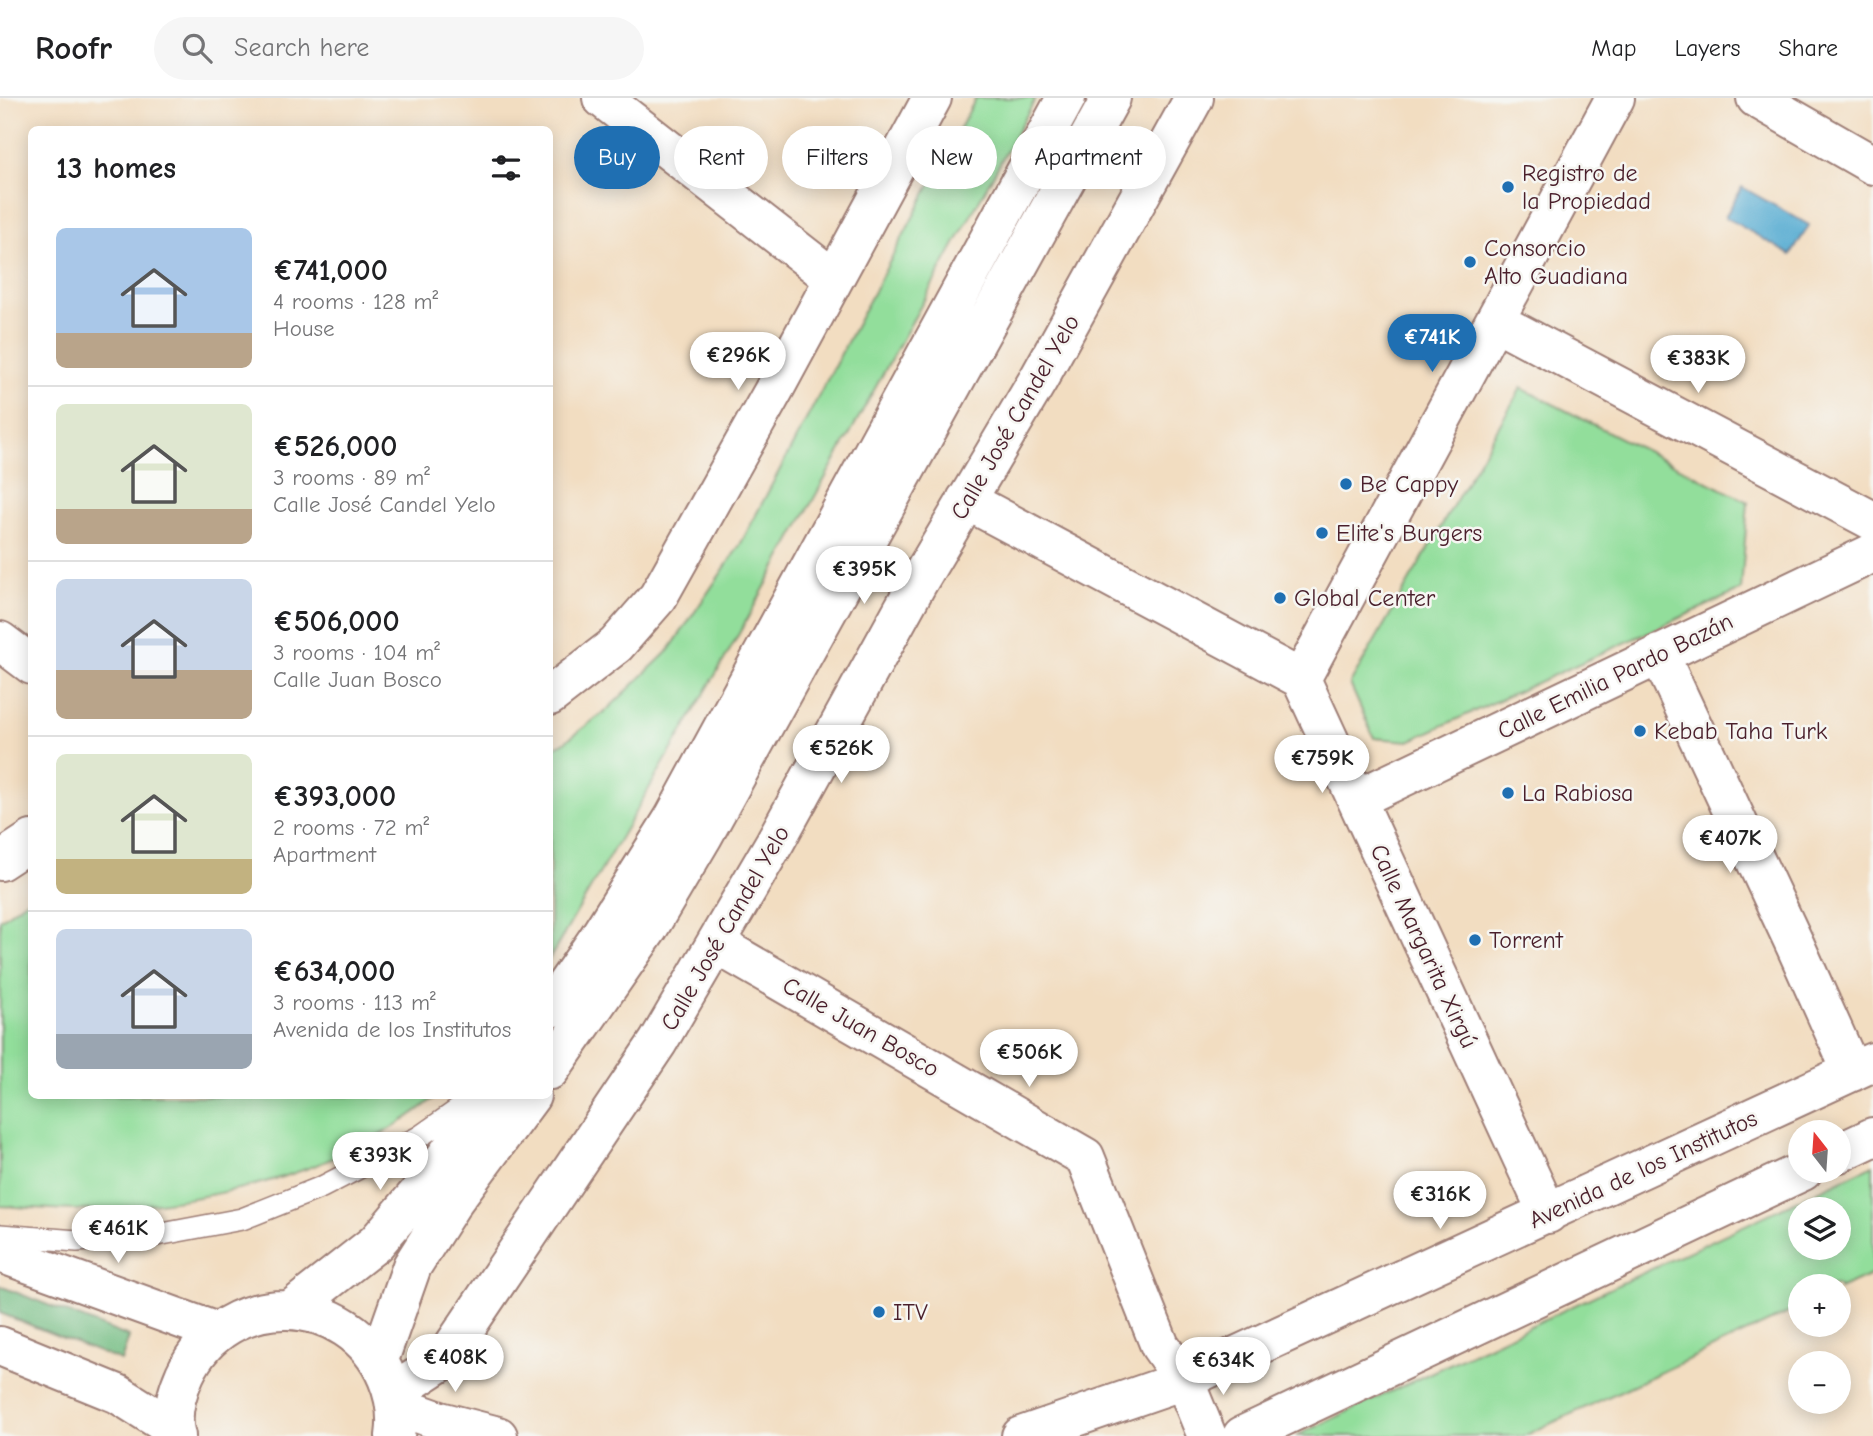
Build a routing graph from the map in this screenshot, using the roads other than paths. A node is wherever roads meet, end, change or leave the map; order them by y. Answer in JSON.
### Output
{"nodes":[{"id":1,"x":602,"y":98,"type":"edge"},
{"id":2,"x":932,"y":98,"type":"edge"},
{"id":3,"x":1066,"y":98,"type":"edge"},
{"id":4,"x":1111,"y":98,"type":"edge"},
{"id":5,"x":1194,"y":98,"type":"edge"},
{"id":6,"x":1615,"y":98,"type":"edge"},
{"id":7,"x":1756,"y":98,"type":"edge"},
{"id":8,"x":1873,"y":165,"type":"edge"},
{"id":9,"x":834,"y":279,"type":"junction"},
{"id":10,"x":1495,"y":321,"type":"junction"},
{"id":11,"x":966,"y":500,"type":"junction"},
{"id":12,"x":1873,"y":521,"type":"edge"},
{"id":13,"x":1873,"y":553,"type":"edge"},
{"id":14,"x":0,"y":641,"type":"edge"},
{"id":15,"x":1659,"y":654,"type":"junction"},
{"id":16,"x":28,"y":662,"type":"edge"},
{"id":17,"x":1301,"y":679,"type":"junction"},
{"id":18,"x":553,"y":694,"type":"edge"},
{"id":19,"x":1357,"y":799,"type":"junction"},
{"id":20,"x":28,"y":842,"type":"edge"},
{"id":21,"x":0,"y":861,"type":"edge"},
{"id":22,"x":716,"y":944,"type":"junction"},
{"id":23,"x":553,"y":1004,"type":"edge"},
{"id":24,"x":553,"y":1066,"type":"edge"},
{"id":25,"x":1862,"y":1067,"type":"edge"},
{"id":26,"x":473,"y":1099,"type":"edge"},
{"id":27,"x":487,"y":1099,"type":"edge"},
{"id":28,"x":529,"y":1099,"type":"edge"},
{"id":29,"x":1873,"y":1137,"type":"edge"},
{"id":30,"x":1852,"y":1147,"type":"edge"},
{"id":31,"x":1788,"y":1178,"type":"edge"},
{"id":32,"x":1548,"y":1214,"type":"junction"},
{"id":33,"x":0,"y":1235,"type":"edge"},
{"id":34,"x":0,"y":1253,"type":"edge"},
{"id":35,"x":292,"y":1309,"type":"junction"},
{"id":36,"x":217,"y":1332,"type":"junction"},
{"id":37,"x":0,"y":1346,"type":"edge"},
{"id":38,"x":1184,"y":1380,"type":"junction"},
{"id":39,"x":391,"y":1398,"type":"edge"},
{"id":40,"x":175,"y":1433,"type":"edge"},
{"id":41,"x":498,"y":1436,"type":"edge"},
{"id":42,"x":1021,"y":1436,"type":"edge"},
{"id":43,"x":1207,"y":1436,"type":"edge"},
{"id":44,"x":1242,"y":1436,"type":"edge"}],
"edges":[{"from":1,"to":9,"type":"street"},
{"from":2,"to":9,"type":"street"},
{"from":3,"to":23,"type":"street"},
{"from":4,"to":24,"type":"street"},
{"from":5,"to":11,"type":"street","name":"Calle José Candel Yelo"},
{"from":6,"to":10,"type":"street"},
{"from":7,"to":8,"type":"street"},
{"from":9,"to":18,"type":"street"},
{"from":10,"to":12,"type":"street"},
{"from":10,"to":17,"type":"street"},
{"from":11,"to":17,"type":"street"},
{"from":11,"to":22,"type":"street","name":"Calle José Candel Yelo"},
{"from":13,"to":15,"type":"street","name":"Calle Emilia Pardo Bazán"},
{"from":14,"to":16,"type":"street"},
{"from":15,"to":19,"type":"street","name":"Calle Emilia Pardo Bazán"},
{"from":15,"to":25,"type":"street"},
{"from":17,"to":19,"type":"street","name":"Calle Margarita Xirgú"},
{"from":19,"to":32,"type":"street","name":"Calle Margarita Xirgú"},
{"from":20,"to":21,"type":"street"},
{"from":22,"to":38,"type":"street","name":"Calle Juan Bosco"},
{"from":22,"to":39,"type":"street","name":"Calle José Candel Yelo"},
{"from":25,"to":32,"type":"street","name":"Avenida de los Institutos"},
{"from":26,"to":33,"type":"lane"},
{"from":27,"to":35,"type":"street"},
{"from":28,"to":39,"type":"street"},
{"from":29,"to":30,"type":"street"},
{"from":31,"to":44,"type":"street"},
{"from":32,"to":38,"type":"street","name":"Avenida de los Institutos"},
{"from":34,"to":36,"type":"street"},
{"from":35,"to":36,"type":"street"},
{"from":35,"to":39,"type":"street"},
{"from":36,"to":40,"type":"street"},
{"from":37,"to":40,"type":"street"},
{"from":38,"to":42,"type":"street","name":"Avenida de los Institutos"},
{"from":38,"to":43,"type":"street"},
{"from":39,"to":41,"type":"street"}]}
